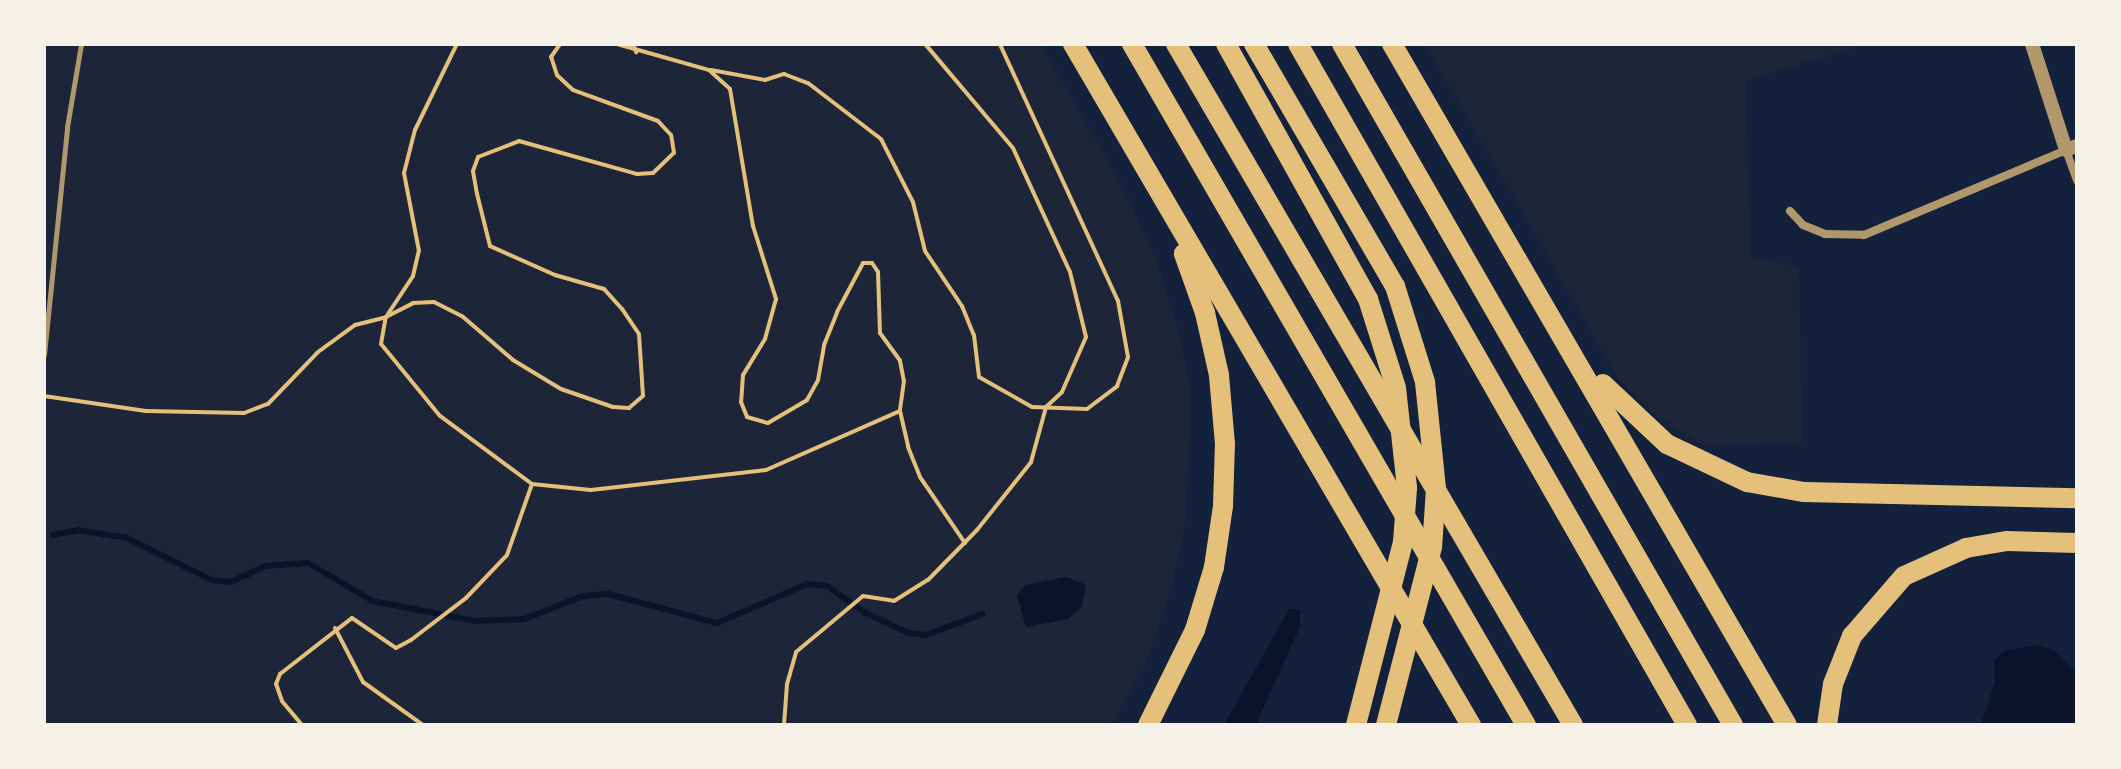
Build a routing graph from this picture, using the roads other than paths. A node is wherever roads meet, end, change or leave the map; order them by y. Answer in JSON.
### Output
{"nodes":[{"id":1,"x":81,"y":44,"type":"edge"},
{"id":2,"x":1073,"y":44,"type":"edge"},
{"id":3,"x":1132,"y":44,"type":"edge"},
{"id":4,"x":1176,"y":44,"type":"edge"},
{"id":5,"x":1226,"y":44,"type":"edge"},
{"id":6,"x":1254,"y":44,"type":"edge"},
{"id":7,"x":1298,"y":44,"type":"edge"},
{"id":8,"x":1342,"y":44,"type":"edge"},
{"id":9,"x":1392,"y":44,"type":"edge"},
{"id":10,"x":2032,"y":44,"type":"edge"},
{"id":11,"x":1128,"y":138,"type":"junction"},
{"id":12,"x":2071,"y":148,"type":"edge"},
{"id":13,"x":2077,"y":181,"type":"edge"},
{"id":14,"x":1790,"y":211,"type":"dead end"},
{"id":15,"x":1554,"y":319,"type":"junction"},
{"id":16,"x":44,"y":355,"type":"edge"},
{"id":17,"x":2077,"y":498,"type":"edge"},
{"id":18,"x":2077,"y":543,"type":"edge"},
{"id":19,"x":1358,"y":718,"type":"edge"},
{"id":20,"x":1387,"y":721,"type":"edge"},
{"id":21,"x":1148,"y":725,"type":"edge"},
{"id":22,"x":1471,"y":725,"type":"edge"},
{"id":23,"x":1526,"y":725,"type":"edge"},
{"id":24,"x":1573,"y":725,"type":"edge"},
{"id":25,"x":1687,"y":725,"type":"edge"},
{"id":26,"x":1733,"y":725,"type":"edge"},
{"id":27,"x":1787,"y":725,"type":"edge"},
{"id":28,"x":1827,"y":725,"type":"edge"}],
"edges":[{"from":1,"to":16,"type":"lane"},
{"from":2,"to":11,"type":"highway"},
{"from":3,"to":23,"type":"highway"},
{"from":4,"to":24,"type":"highway"},
{"from":5,"to":19,"type":"highway"},
{"from":6,"to":20,"type":"highway"},
{"from":7,"to":25,"type":"highway"},
{"from":8,"to":26,"type":"highway"},
{"from":9,"to":15,"type":"highway"},
{"from":10,"to":12,"type":"street"},
{"from":11,"to":21,"type":"highway"},
{"from":11,"to":22,"type":"highway"},
{"from":12,"to":13,"type":"street"},
{"from":12,"to":14,"type":"street"},
{"from":15,"to":17,"type":"highway"},
{"from":15,"to":27,"type":"highway"},
{"from":18,"to":28,"type":"highway"}]}
